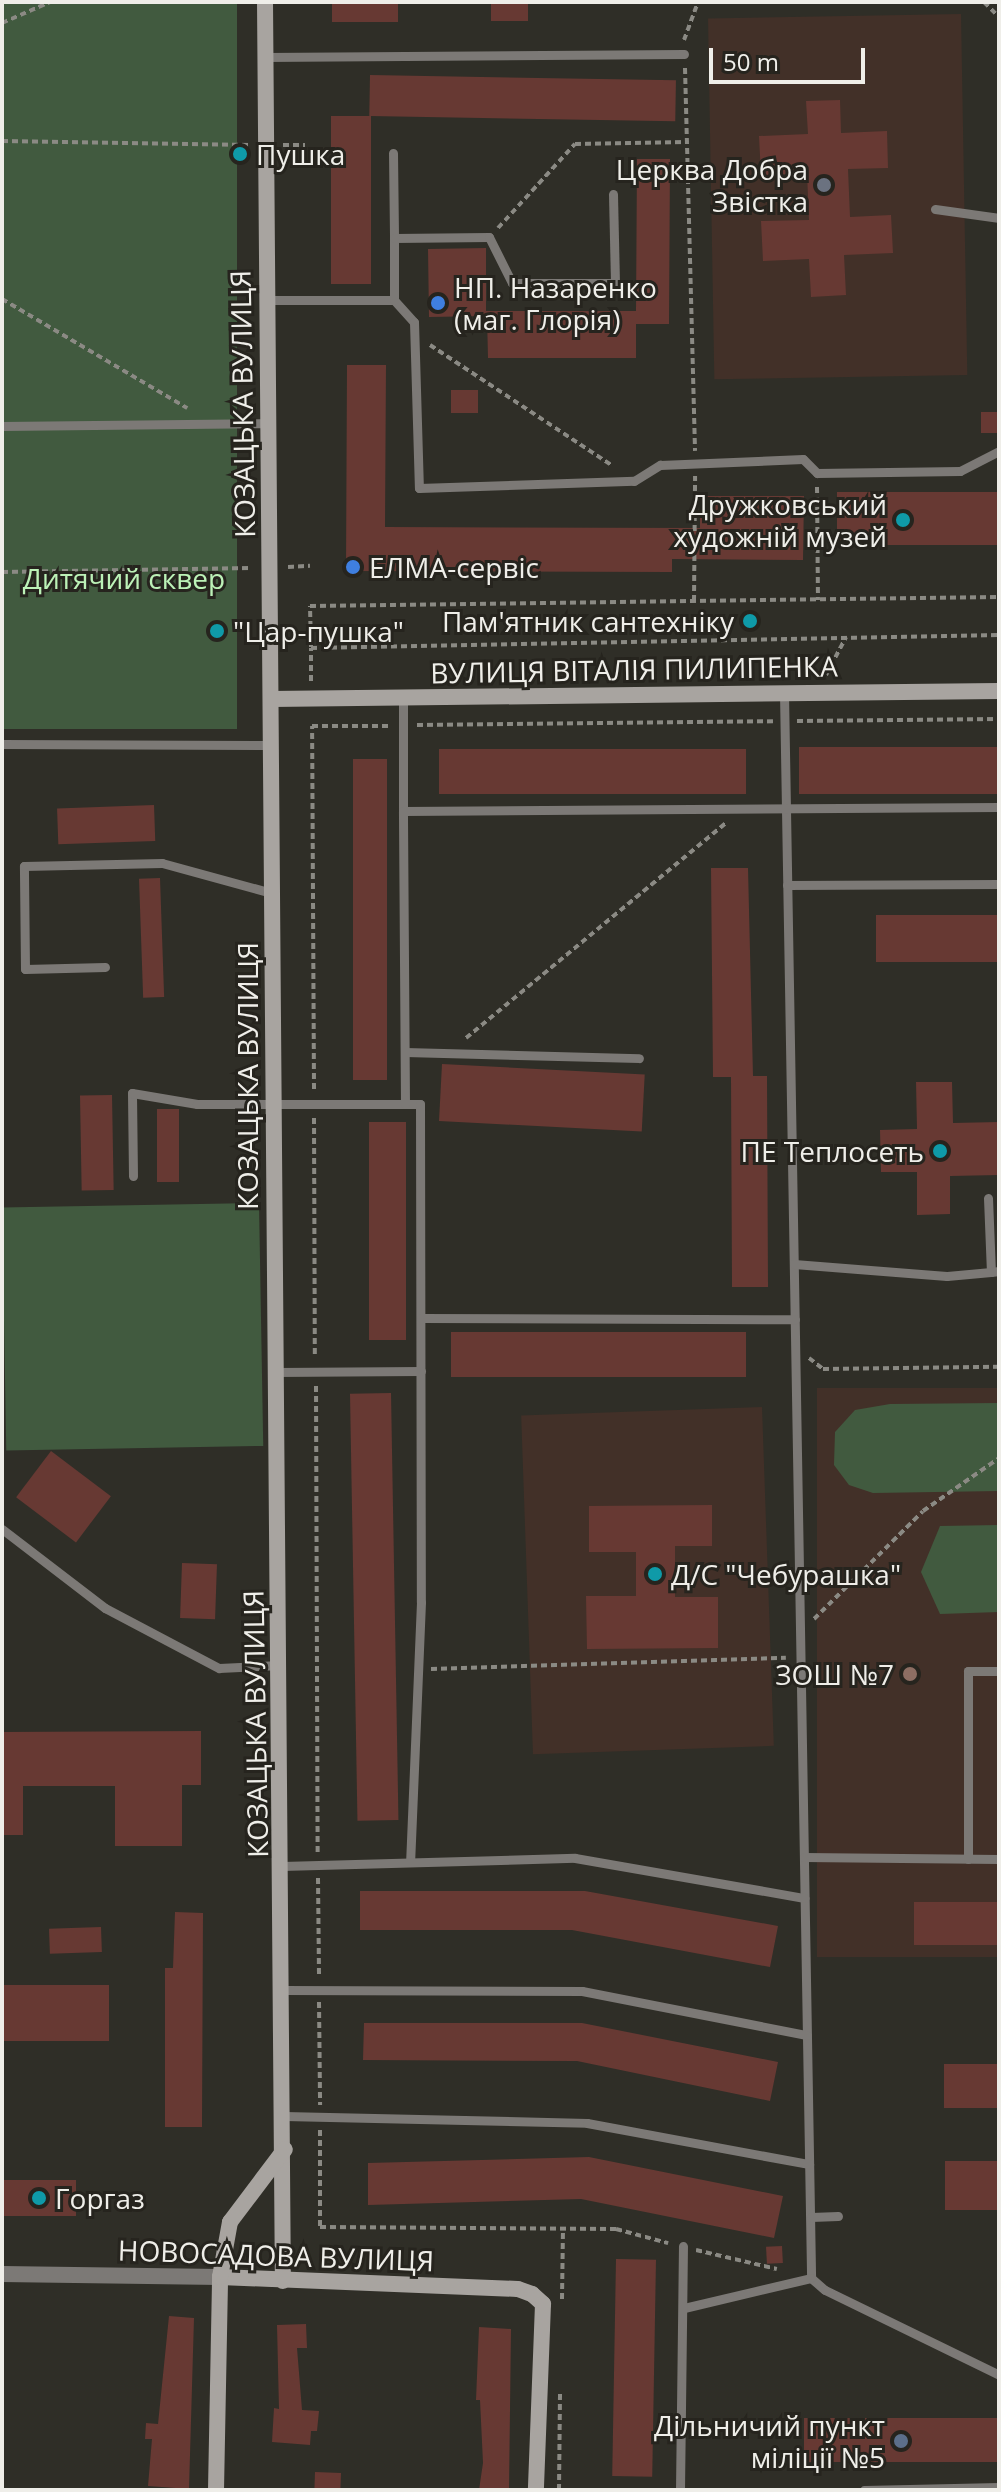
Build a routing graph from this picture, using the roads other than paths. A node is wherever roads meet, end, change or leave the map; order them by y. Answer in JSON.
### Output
{"nodes":[{"id":1,"x":265,"y":2,"type":"edge"},
{"id":2,"x":684,"y":54,"type":"road end"},
{"id":3,"x":265,"y":57,"type":"junction"},
{"id":4,"x":393,"y":153,"type":"dead end"},
{"id":5,"x":613,"y":194,"type":"dead end"},
{"id":6,"x":935,"y":209,"type":"dead end"},
{"id":7,"x":999,"y":218,"type":"edge"},
{"id":8,"x":394,"y":238,"type":"junction"},
{"id":9,"x":267,"y":300,"type":"junction"},
{"id":10,"x":394,"y":300,"type":"junction"},
{"id":11,"x":268,"y":423,"type":"junction"},
{"id":12,"x":2,"y":426,"type":"edge"},
{"id":13,"x":999,"y":451,"type":"edge"},
{"id":14,"x":999,"y":691,"type":"edge"},
{"id":15,"x":784,"y":693,"type":"junction"},
{"id":16,"x":403,"y":697,"type":"junction"},
{"id":17,"x":271,"y":699,"type":"junction"},
{"id":18,"x":2,"y":744,"type":"edge"},
{"id":19,"x":271,"y":745,"type":"junction"},
{"id":20,"x":999,"y":807,"type":"edge"},
{"id":21,"x":786,"y":808,"type":"junction"},
{"id":22,"x":403,"y":811,"type":"junction"},
{"id":23,"x":999,"y":884,"type":"edge"},
{"id":24,"x":787,"y":885,"type":"junction"},
{"id":25,"x":272,"y":893,"type":"junction"},
{"id":26,"x":105,"y":967,"type":"dead end"},
{"id":27,"x":405,"y":1052,"type":"junction"},
{"id":28,"x":639,"y":1058,"type":"dead end"},
{"id":29,"x":405,"y":1104,"type":"junction"},
{"id":30,"x":273,"y":1106,"type":"junction"},
{"id":31,"x":133,"y":1176,"type":"dead end"},
{"id":32,"x":988,"y":1198,"type":"dead end"},
{"id":33,"x":794,"y":1264,"type":"junction"},
{"id":34,"x":995,"y":1272,"type":"edge"},
{"id":35,"x":421,"y":1318,"type":"junction"},
{"id":36,"x":795,"y":1319,"type":"junction"},
{"id":37,"x":421,"y":1371,"type":"junction"},
{"id":38,"x":276,"y":1372,"type":"junction"},
{"id":39,"x":2,"y":1529,"type":"edge"},
{"id":40,"x":280,"y":1665,"type":"junction"},
{"id":41,"x":999,"y":1671,"type":"edge"},
{"id":42,"x":804,"y":1857,"type":"junction"},
{"id":43,"x":968,"y":1859,"type":"junction"},
{"id":44,"x":999,"y":1859,"type":"edge"},
{"id":45,"x":410,"y":1862,"type":"junction"},
{"id":46,"x":282,"y":1866,"type":"junction"},
{"id":47,"x":805,"y":1898,"type":"junction"},
{"id":48,"x":283,"y":1990,"type":"junction"},
{"id":49,"x":807,"y":2035,"type":"junction"},
{"id":50,"x":284,"y":2116,"type":"junction"},
{"id":51,"x":285,"y":2149,"type":"junction"},
{"id":52,"x":809,"y":2164,"type":"junction"},
{"id":53,"x":838,"y":2216,"type":"dead end"},
{"id":54,"x":811,"y":2217,"type":"junction"},
{"id":55,"x":683,"y":2246,"type":"road end"},
{"id":56,"x":2,"y":2274,"type":"edge"},
{"id":57,"x":220,"y":2277,"type":"junction"},
{"id":58,"x":811,"y":2278,"type":"junction"},
{"id":59,"x":283,"y":2281,"type":"junction"},
{"id":60,"x":684,"y":2308,"type":"junction"},
{"id":61,"x":999,"y":2375,"type":"edge"},
{"id":62,"x":999,"y":2487,"type":"edge"},
{"id":63,"x":216,"y":2490,"type":"edge"},
{"id":64,"x":536,"y":2490,"type":"edge"},
{"id":65,"x":680,"y":2490,"type":"edge"},
{"id":66,"x":864,"y":2490,"type":"edge"}],
"edges":[{"from":1,"to":3,"type":"street","name":"КОЗАЦЬКА ВУЛИЦЯ"},
{"from":2,"to":3,"type":"lane"},
{"from":3,"to":9,"type":"street","name":"КОЗАЦЬКА ВУЛИЦЯ"},
{"from":4,"to":8,"type":"lane"},
{"from":5,"to":8,"type":"lane"},
{"from":6,"to":7,"type":"lane"},
{"from":8,"to":10,"type":"lane"},
{"from":9,"to":10,"type":"lane"},
{"from":9,"to":11,"type":"street","name":"КОЗАЦЬКА ВУЛИЦЯ"},
{"from":10,"to":13,"type":"lane"},
{"from":11,"to":12,"type":"lane"},
{"from":11,"to":17,"type":"street","name":"КОЗАЦЬКА ВУЛИЦЯ"},
{"from":14,"to":15,"type":"street","name":"ВУЛИЦЯ ВІТАЛІЯ ПИЛИПЕНКА"},
{"from":15,"to":16,"type":"street","name":"ВУЛИЦЯ ВІТАЛІЯ ПИЛИПЕНКА"},
{"from":15,"to":21,"type":"lane"},
{"from":16,"to":17,"type":"street","name":"ВУЛИЦЯ ВІТАЛІЯ ПИЛИПЕНКА"},
{"from":16,"to":22,"type":"lane"},
{"from":17,"to":19,"type":"street","name":"КОЗАЦЬКА ВУЛИЦЯ"},
{"from":18,"to":19,"type":"lane"},
{"from":19,"to":25,"type":"street","name":"КОЗАЦЬКА ВУЛИЦЯ"},
{"from":20,"to":21,"type":"lane"},
{"from":21,"to":22,"type":"lane"},
{"from":21,"to":24,"type":"lane"},
{"from":22,"to":27,"type":"lane"},
{"from":23,"to":24,"type":"lane"},
{"from":24,"to":33,"type":"lane"},
{"from":25,"to":26,"type":"lane"},
{"from":25,"to":30,"type":"street","name":"КОЗАЦЬКА ВУЛИЦЯ"},
{"from":27,"to":28,"type":"lane"},
{"from":27,"to":29,"type":"lane"},
{"from":29,"to":30,"type":"lane"},
{"from":29,"to":35,"type":"lane"},
{"from":30,"to":31,"type":"lane"},
{"from":30,"to":38,"type":"street","name":"КОЗАЦЬКА ВУЛИЦЯ"},
{"from":32,"to":34,"type":"lane"},
{"from":33,"to":34,"type":"lane"},
{"from":33,"to":36,"type":"lane"},
{"from":35,"to":36,"type":"lane"},
{"from":35,"to":37,"type":"lane"},
{"from":36,"to":42,"type":"lane"},
{"from":37,"to":38,"type":"lane"},
{"from":37,"to":45,"type":"lane"},
{"from":38,"to":40,"type":"street","name":"КОЗАЦЬКА ВУЛИЦЯ"},
{"from":39,"to":40,"type":"lane"},
{"from":40,"to":46,"type":"street","name":"КОЗАЦЬКА ВУЛИЦЯ"},
{"from":41,"to":43,"type":"lane"},
{"from":42,"to":43,"type":"lane"},
{"from":42,"to":47,"type":"lane"},
{"from":43,"to":44,"type":"lane"},
{"from":45,"to":46,"type":"lane"},
{"from":45,"to":47,"type":"lane"},
{"from":46,"to":48,"type":"street","name":"КОЗАЦЬКА ВУЛИЦЯ"},
{"from":47,"to":49,"type":"lane"},
{"from":48,"to":49,"type":"lane"},
{"from":48,"to":50,"type":"street","name":"КОЗАЦЬКА ВУЛИЦЯ"},
{"from":49,"to":52,"type":"lane"},
{"from":50,"to":51,"type":"street","name":"КОЗАЦЬКА ВУЛИЦЯ"},
{"from":50,"to":52,"type":"lane"},
{"from":51,"to":57,"type":"street"},
{"from":51,"to":59,"type":"street","name":"КОЗАЦЬКА ВУЛИЦЯ"},
{"from":52,"to":54,"type":"lane"},
{"from":53,"to":54,"type":"lane"},
{"from":54,"to":58,"type":"lane"},
{"from":55,"to":60,"type":"lane"},
{"from":56,"to":57,"type":"street","name":"НОВОСАДОВА ВУЛИЦЯ"},
{"from":57,"to":59,"type":"street","name":"НОВОСАДОВА ВУЛИЦЯ"},
{"from":57,"to":63,"type":"street"},
{"from":58,"to":60,"type":"lane"},
{"from":58,"to":61,"type":"lane"},
{"from":59,"to":64,"type":"street","name":"НОВОСАДОВА ВУЛИЦЯ"},
{"from":60,"to":65,"type":"lane"},
{"from":62,"to":66,"type":"lane"}]}
